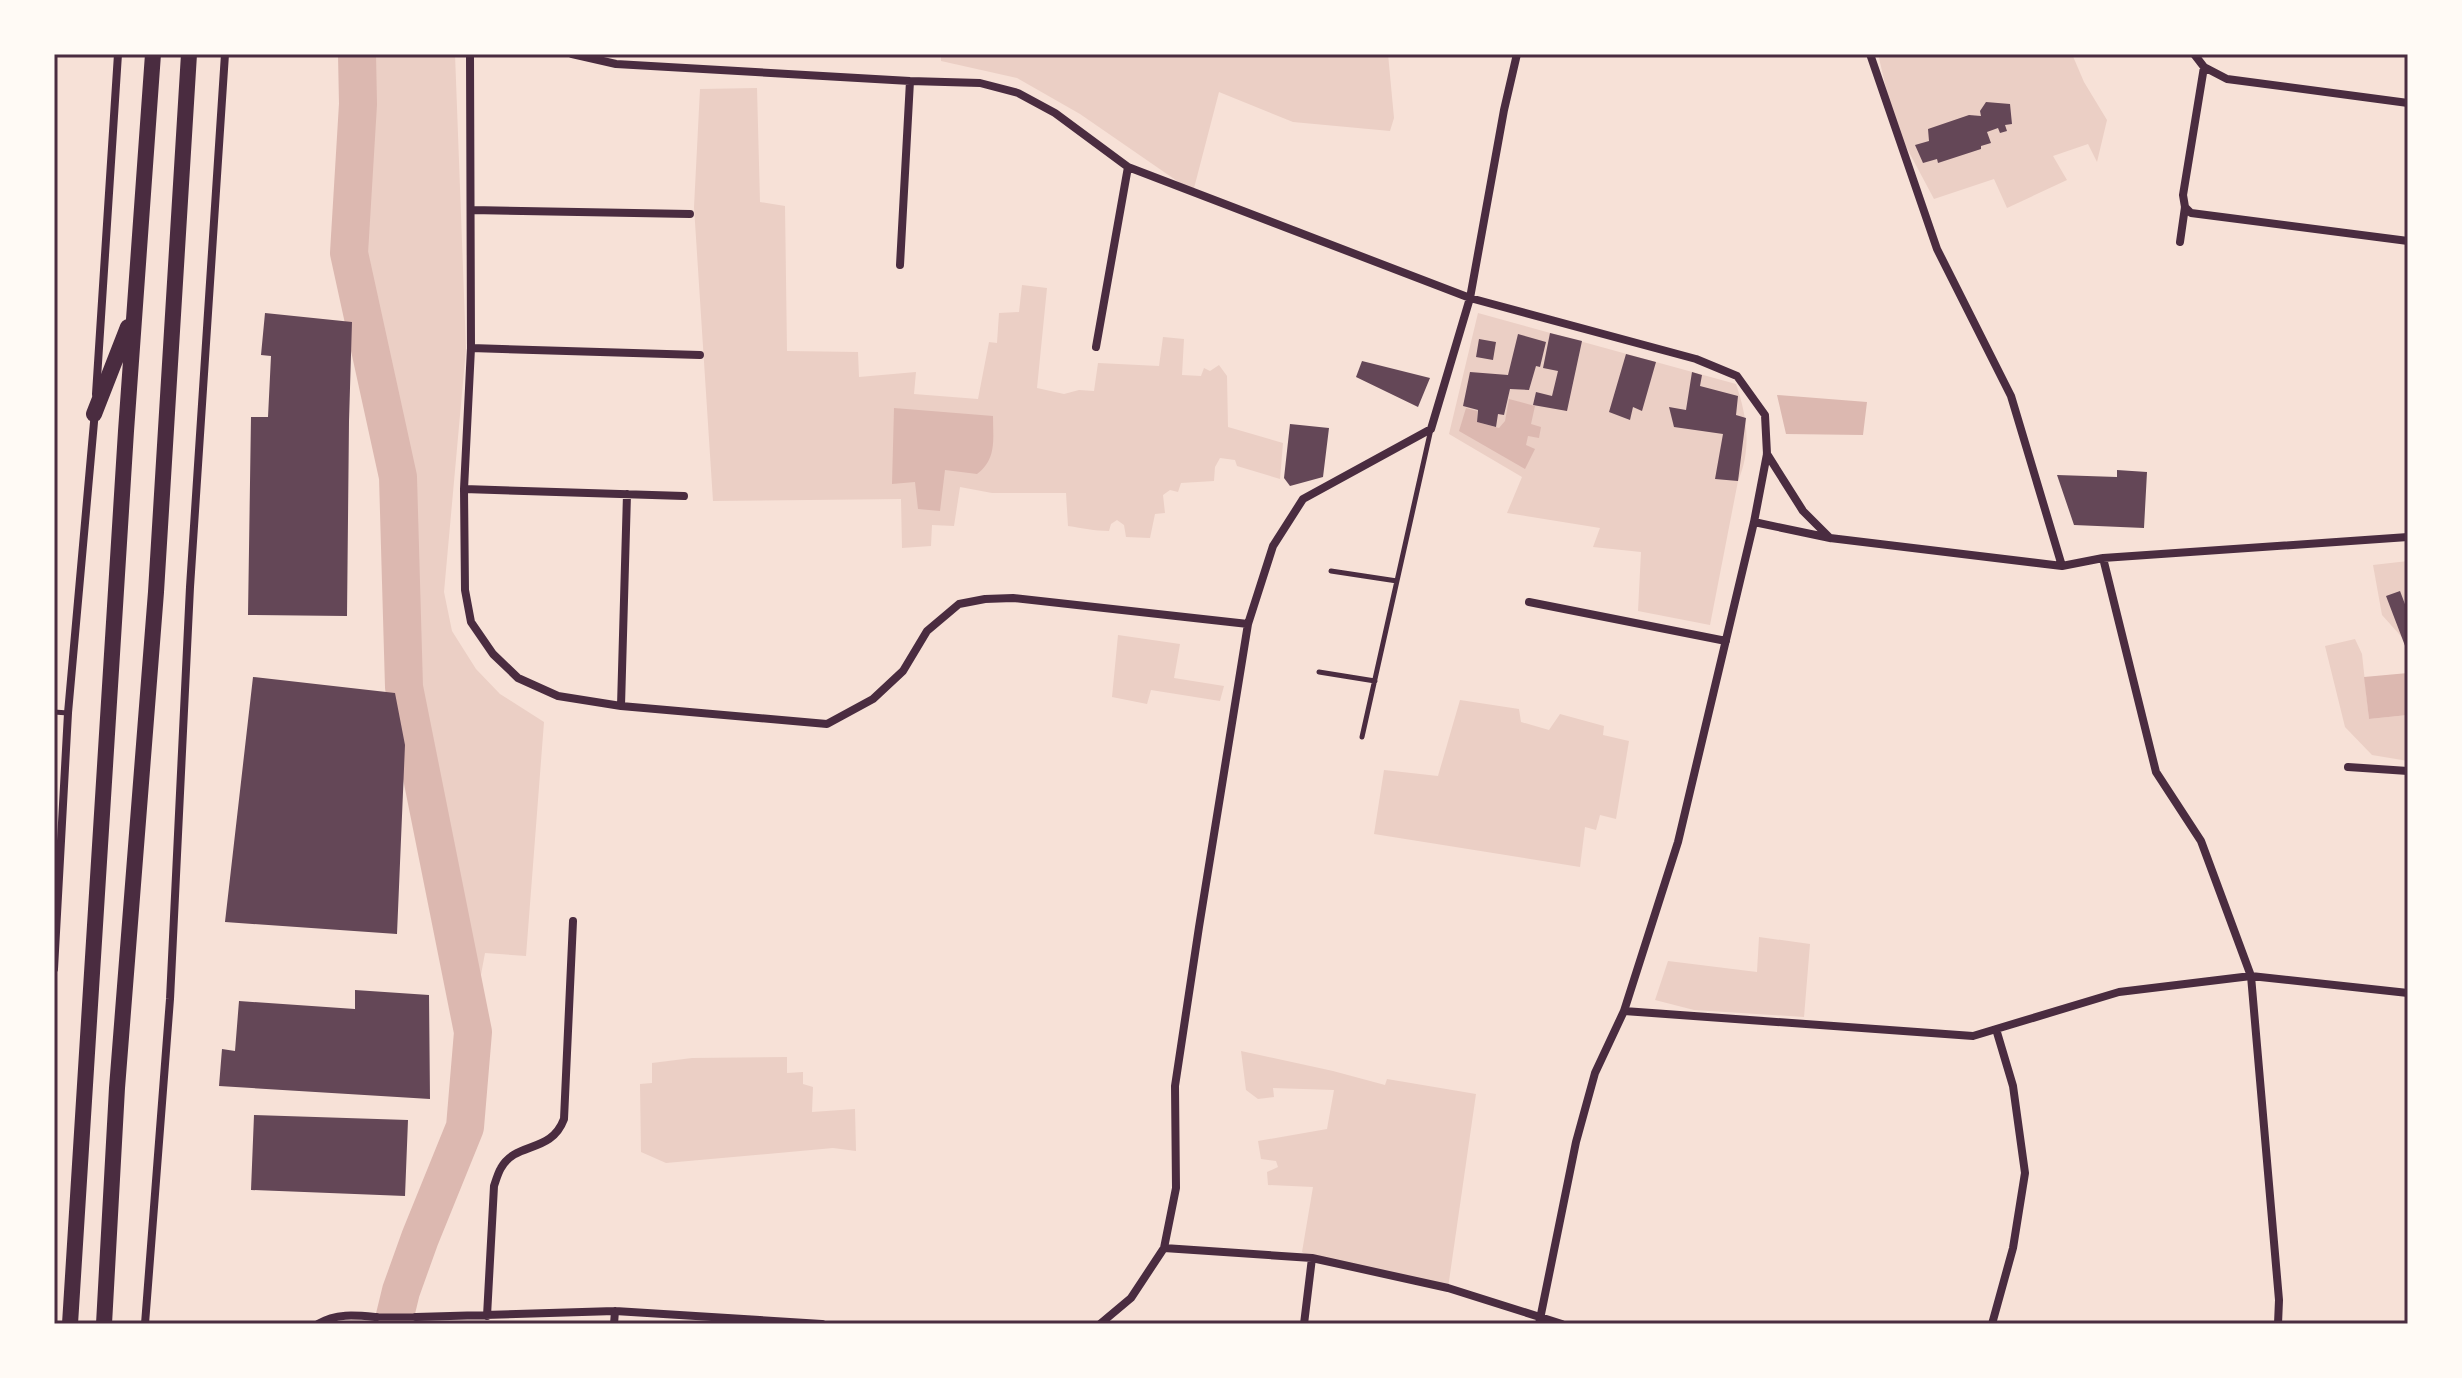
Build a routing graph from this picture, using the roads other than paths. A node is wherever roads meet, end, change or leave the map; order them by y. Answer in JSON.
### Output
{"nodes":[{"id":1,"x":118,"y":54,"type":"edge"},
{"id":2,"x":153,"y":54,"type":"edge"},
{"id":3,"x":189,"y":54,"type":"edge"},
{"id":4,"x":225,"y":54,"type":"edge"},
{"id":5,"x":470,"y":54,"type":"edge"},
{"id":6,"x":572,"y":54,"type":"edge"},
{"id":7,"x":1517,"y":54,"type":"edge"},
{"id":8,"x":1870,"y":54,"type":"edge"},
{"id":9,"x":2194,"y":54,"type":"edge"},
{"id":10,"x":2204,"y":67,"type":"junction"},
{"id":11,"x":910,"y":81,"type":"junction"},
{"id":12,"x":2408,"y":103,"type":"edge"},
{"id":13,"x":1128,"y":167,"type":"junction"},
{"id":14,"x":2185,"y":207,"type":"junction"},
{"id":15,"x":471,"y":210,"type":"junction"},
{"id":16,"x":690,"y":214,"type":"dead end"},
{"id":17,"x":2408,"y":241,"type":"edge"},
{"id":18,"x":2180,"y":242,"type":"dead end"},
{"id":19,"x":900,"y":265,"type":"dead end"},
{"id":20,"x":1470,"y":298,"type":"junction"},
{"id":21,"x":135,"y":311,"type":"junction"},
{"id":22,"x":1096,"y":347,"type":"dead end"},
{"id":23,"x":471,"y":348,"type":"junction"},
{"id":24,"x":700,"y":355,"type":"dead end"},
{"id":25,"x":94,"y":414,"type":"junction"},
{"id":26,"x":1431,"y":429,"type":"junction"},
{"id":27,"x":1767,"y":454,"type":"junction"},
{"id":28,"x":464,"y":489,"type":"junction"},
{"id":29,"x":627,"y":494,"type":"junction"},
{"id":30,"x":684,"y":496,"type":"dead end"},
{"id":31,"x":1754,"y":522,"type":"junction"},
{"id":32,"x":2408,"y":537,"type":"edge"},
{"id":33,"x":1830,"y":538,"type":"junction"},
{"id":34,"x":2103,"y":558,"type":"junction"},
{"id":35,"x":2062,"y":566,"type":"junction"},
{"id":36,"x":1331,"y":571,"type":"dead end"},
{"id":37,"x":1397,"y":581,"type":"junction"},
{"id":38,"x":1529,"y":602,"type":"dead end"},
{"id":39,"x":1248,"y":624,"type":"junction"},
{"id":40,"x":1726,"y":641,"type":"junction"},
{"id":41,"x":1319,"y":672,"type":"dead end"},
{"id":42,"x":1375,"y":681,"type":"junction"},
{"id":43,"x":621,"y":706,"type":"junction"},
{"id":44,"x":54,"y":712,"type":"edge"},
{"id":45,"x":68,"y":713,"type":"junction"},
{"id":46,"x":1362,"y":737,"type":"dead end"},
{"id":47,"x":2348,"y":767,"type":"dead end"},
{"id":48,"x":2408,"y":771,"type":"edge"},
{"id":49,"x":573,"y":921,"type":"dead end"},
{"id":50,"x":54,"y":969,"type":"edge"},
{"id":51,"x":2251,"y":976,"type":"junction"},
{"id":52,"x":2408,"y":993,"type":"edge"},
{"id":53,"x":1624,"y":1011,"type":"junction"},
{"id":54,"x":1996,"y":1029,"type":"junction"},
{"id":55,"x":1164,"y":1248,"type":"junction"},
{"id":56,"x":1312,"y":1258,"type":"junction"},
{"id":57,"x":615,"y":1311,"type":"junction"},
{"id":58,"x":487,"y":1316,"type":"junction"},
{"id":59,"x":376,"y":1317,"type":"joint"},
{"id":60,"x":416,"y":1317,"type":"joint"},
{"id":61,"x":1540,"y":1321,"type":"edge"},
{"id":62,"x":70,"y":1324,"type":"edge"},
{"id":63,"x":104,"y":1324,"type":"edge"},
{"id":64,"x":145,"y":1324,"type":"edge"},
{"id":65,"x":318,"y":1324,"type":"edge"},
{"id":66,"x":614,"y":1324,"type":"edge"},
{"id":67,"x":822,"y":1324,"type":"edge"},
{"id":68,"x":1100,"y":1324,"type":"edge"},
{"id":69,"x":1304,"y":1324,"type":"edge"},
{"id":70,"x":1562,"y":1324,"type":"edge"},
{"id":71,"x":1992,"y":1324,"type":"edge"},
{"id":72,"x":2278,"y":1324,"type":"edge"}],
"edges":[{"from":1,"to":25,"type":"street"},
{"from":2,"to":21,"type":"highway"},
{"from":3,"to":63,"type":"highway"},
{"from":4,"to":64,"type":"street"},
{"from":5,"to":15,"type":"street"},
{"from":6,"to":11,"type":"street"},
{"from":7,"to":20,"type":"street"},
{"from":8,"to":35,"type":"street"},
{"from":9,"to":10,"type":"street"},
{"from":10,"to":12,"type":"street"},
{"from":10,"to":14,"type":"street"},
{"from":11,"to":13,"type":"street"},
{"from":11,"to":19,"type":"street"},
{"from":13,"to":20,"type":"street"},
{"from":13,"to":22,"type":"street"},
{"from":14,"to":17,"type":"street"},
{"from":14,"to":18,"type":"street"},
{"from":15,"to":16,"type":"street"},
{"from":15,"to":23,"type":"street"},
{"from":20,"to":26,"type":"street"},
{"from":20,"to":27,"type":"street"},
{"from":21,"to":25,"type":"highway"},
{"from":21,"to":62,"type":"highway"},
{"from":23,"to":24,"type":"street"},
{"from":23,"to":28,"type":"street"},
{"from":25,"to":45,"type":"street"},
{"from":26,"to":37,"type":"lane"},
{"from":26,"to":39,"type":"street"},
{"from":27,"to":31,"type":"street"},
{"from":27,"to":33,"type":"street"},
{"from":28,"to":29,"type":"street"},
{"from":28,"to":43,"type":"street"},
{"from":29,"to":30,"type":"street"},
{"from":29,"to":43,"type":"street"},
{"from":31,"to":33,"type":"street"},
{"from":31,"to":40,"type":"street"},
{"from":32,"to":34,"type":"street"},
{"from":33,"to":35,"type":"street"},
{"from":34,"to":35,"type":"street"},
{"from":34,"to":51,"type":"street"},
{"from":36,"to":37,"type":"lane"},
{"from":37,"to":42,"type":"lane"},
{"from":38,"to":40,"type":"street"},
{"from":39,"to":43,"type":"street"},
{"from":39,"to":55,"type":"street"},
{"from":40,"to":53,"type":"street"},
{"from":41,"to":42,"type":"lane"},
{"from":42,"to":46,"type":"lane"},
{"from":44,"to":45,"type":"lane"},
{"from":45,"to":50,"type":"street"},
{"from":47,"to":48,"type":"street"},
{"from":49,"to":58,"type":"street"},
{"from":51,"to":52,"type":"street"},
{"from":51,"to":54,"type":"street"},
{"from":51,"to":72,"type":"street"},
{"from":53,"to":54,"type":"street"},
{"from":53,"to":61,"type":"street"},
{"from":54,"to":71,"type":"street"},
{"from":55,"to":56,"type":"street"},
{"from":55,"to":68,"type":"street"},
{"from":56,"to":61,"type":"street"},
{"from":56,"to":69,"type":"street"},
{"from":57,"to":58,"type":"street"},
{"from":57,"to":66,"type":"street"},
{"from":57,"to":67,"type":"street"},
{"from":58,"to":60,"type":"street"},
{"from":59,"to":60,"type":"street"},
{"from":59,"to":65,"type":"street"},
{"from":61,"to":70,"type":"street"}]}
